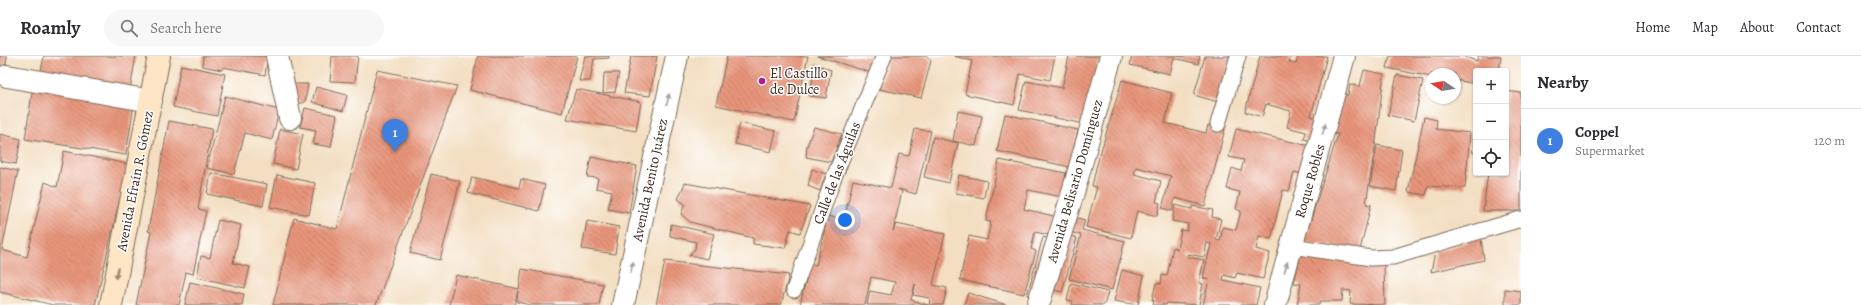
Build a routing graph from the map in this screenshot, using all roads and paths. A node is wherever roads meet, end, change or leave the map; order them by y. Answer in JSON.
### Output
{"nodes":[{"id":1,"x":159,"y":56,"type":"edge"},
{"id":2,"x":277,"y":56,"type":"edge"},
{"id":3,"x":677,"y":56,"type":"edge"},
{"id":4,"x":884,"y":56,"type":"edge"},
{"id":5,"x":1111,"y":56,"type":"edge"},
{"id":6,"x":1238,"y":56,"type":"edge"},
{"id":7,"x":1344,"y":56,"type":"edge"},
{"id":8,"x":7,"y":76,"type":"dead end"},
{"id":9,"x":150,"y":101,"type":"junction"},
{"id":10,"x":290,"y":118,"type":"dead end"},
{"id":11,"x":1218,"y":124,"type":"dead end"},
{"id":12,"x":1521,"y":219,"type":"edge"},
{"id":13,"x":1292,"y":246,"type":"junction"},
{"id":14,"x":794,"y":290,"type":"dead end"},
{"id":15,"x":111,"y":305,"type":"edge"},
{"id":16,"x":623,"y":305,"type":"edge"},
{"id":17,"x":1038,"y":305,"type":"edge"},
{"id":18,"x":1275,"y":305,"type":"edge"}],
"edges":[{"from":1,"to":9,"type":"street","name":"Avenida Efraín R. Gómez"},
{"from":2,"to":10,"type":"street"},
{"from":16,"to":3,"type":"street","name":"Avenida Benito Juárez","one_way":true},
{"from":4,"to":14,"type":"lane","name":"Calle de las Águilas"},
{"from":5,"to":17,"type":"street","name":"Avenida Belisario Domínguez"},
{"from":6,"to":11,"type":"lane"},
{"from":13,"to":7,"type":"street","name":"Roque Robles","one_way":true},
{"from":8,"to":9,"type":"street"},
{"from":9,"to":15,"type":"street","name":"Avenida Efraín R. Gómez","one_way":true},
{"from":12,"to":13,"type":"lane"},
{"from":18,"to":13,"type":"street","name":"Roque Robles","one_way":true}]}
